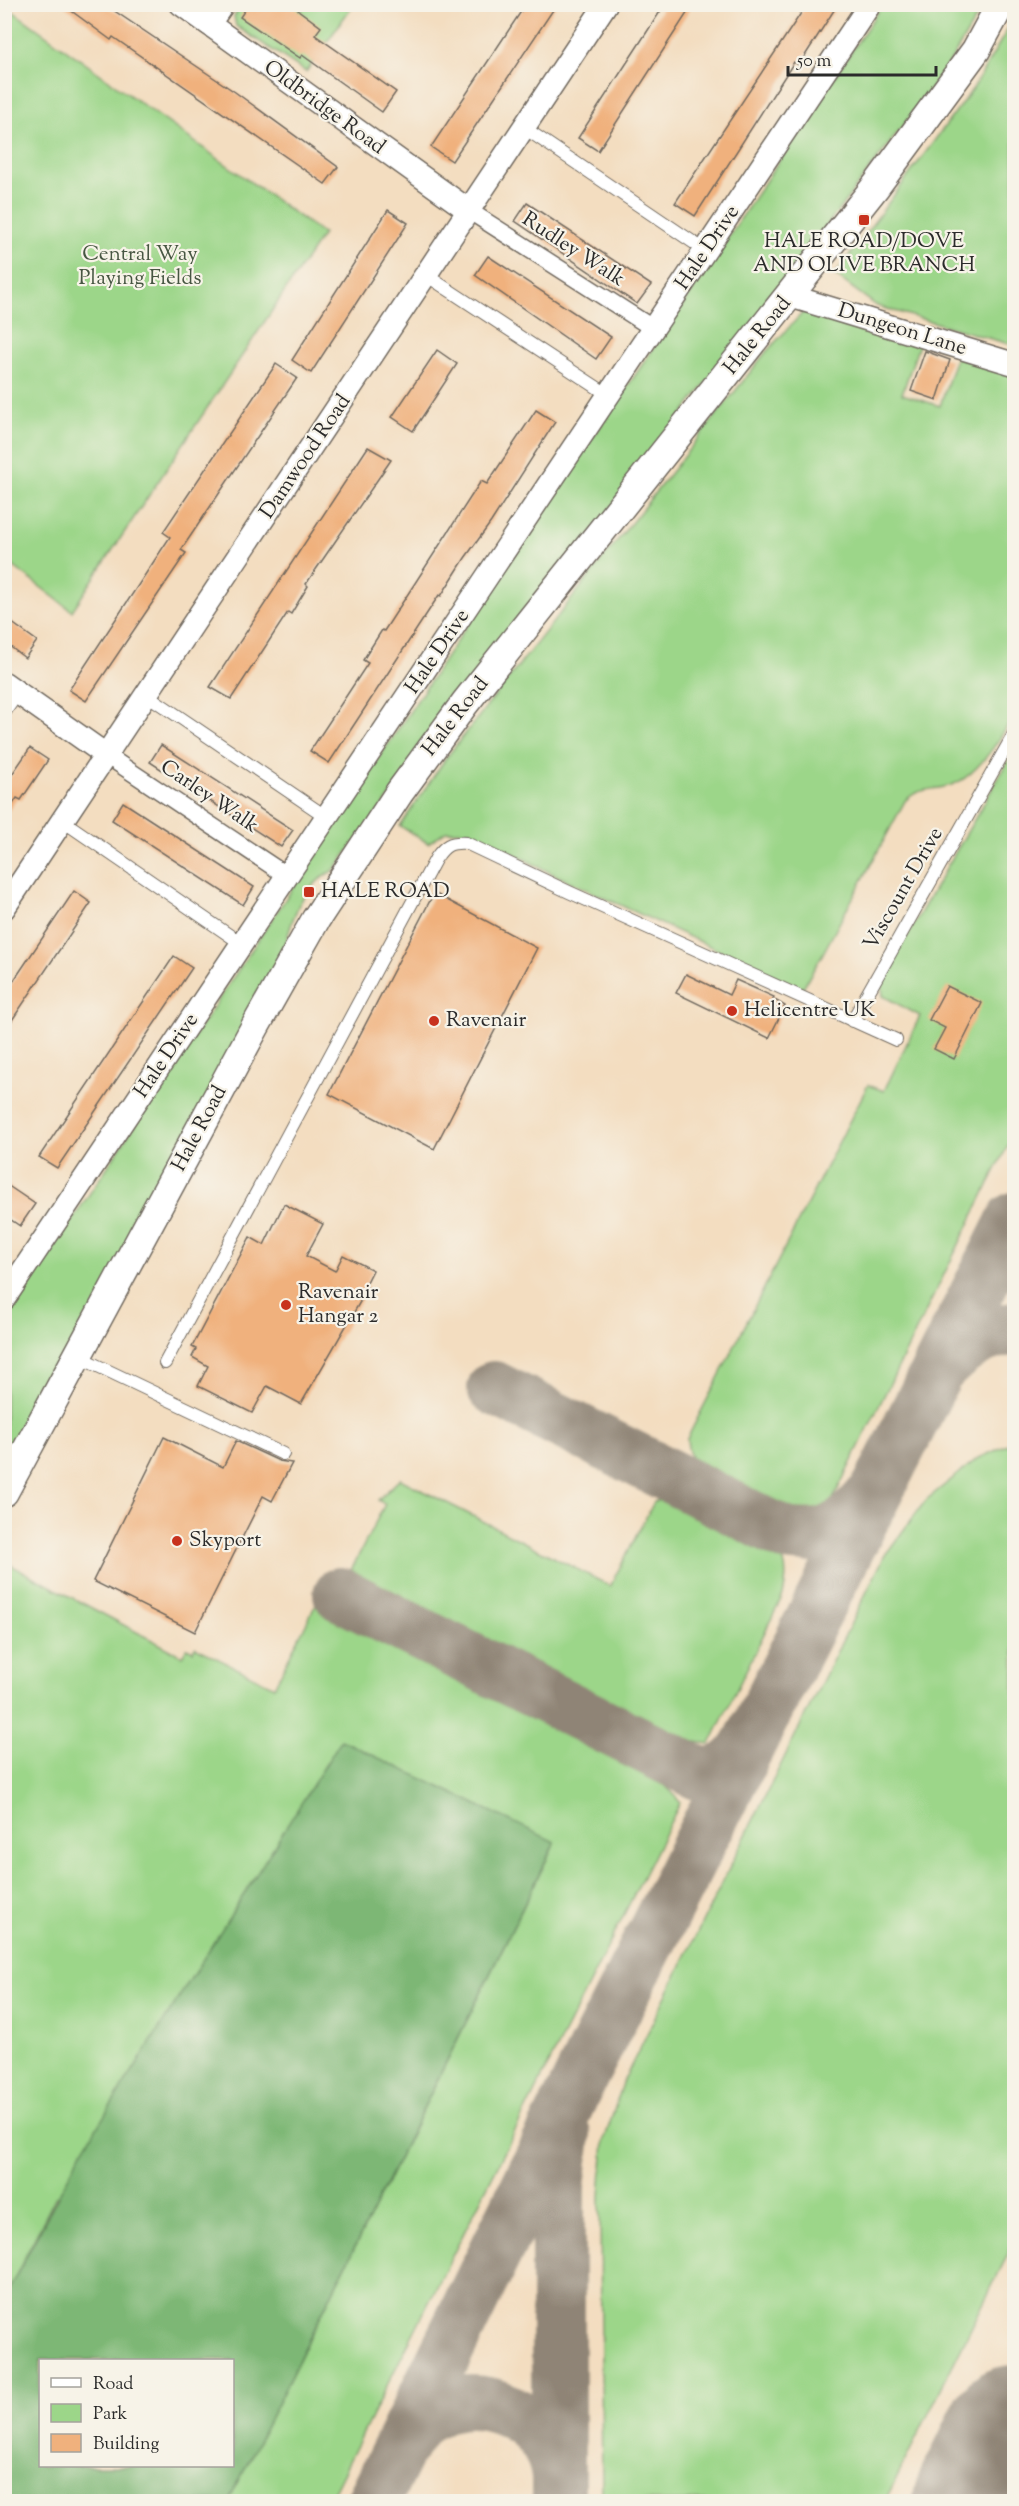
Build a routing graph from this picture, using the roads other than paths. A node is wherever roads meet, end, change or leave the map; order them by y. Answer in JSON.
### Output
{"nodes":[{"id":1,"x":181,"y":4,"type":"edge"},
{"id":2,"x":223,"y":4,"type":"edge"},
{"id":3,"x":606,"y":4,"type":"edge"},
{"id":4,"x":870,"y":4,"type":"edge"},
{"id":5,"x":1001,"y":4,"type":"edge"},
{"id":6,"x":209,"y":24,"type":"junction"},
{"id":7,"x":523,"y":127,"type":"junction"},
{"id":8,"x":468,"y":210,"type":"junction"},
{"id":9,"x":706,"y":251,"type":"junction"},
{"id":10,"x":426,"y":275,"type":"junction"},
{"id":11,"x":790,"y":296,"type":"junction"},
{"id":12,"x":654,"y":329,"type":"junction"},
{"id":13,"x":1014,"y":364,"type":"edge"},
{"id":14,"x":610,"y":396,"type":"junction"},
{"id":15,"x":11,"y":688,"type":"edge"},
{"id":16,"x":147,"y":695,"type":"junction"},
{"id":17,"x":4,"y":713,"type":"edge"},
{"id":18,"x":1014,"y":734,"type":"edge"},
{"id":19,"x":106,"y":755,"type":"junction"},
{"id":20,"x":328,"y":818,"type":"junction"},
{"id":21,"x":63,"y":821,"type":"junction"},
{"id":22,"x":287,"y":876,"type":"junction"},
{"id":23,"x":4,"y":908,"type":"edge"},
{"id":24,"x":242,"y":944,"type":"junction"},
{"id":25,"x":852,"y":1021,"type":"junction"},
{"id":26,"x":896,"y":1040,"type":"dead end"},
{"id":27,"x":4,"y":1299,"type":"edge"},
{"id":28,"x":79,"y":1357,"type":"junction"},
{"id":29,"x":165,"y":1363,"type":"dead end"},
{"id":30,"x":283,"y":1454,"type":"dead end"},
{"id":31,"x":4,"y":1492,"type":"edge"}],
"edges":[{"from":1,"to":6,"type":"street","name":"Oldbridge Road"},
{"from":2,"to":6,"type":"street"},
{"from":3,"to":7,"type":"street","name":"Damwood Road"},
{"from":4,"to":9,"type":"street","name":"Hale Drive"},
{"from":5,"to":11,"type":"street","name":"Hale Road"},
{"from":6,"to":8,"type":"street","name":"Oldbridge Road"},
{"from":7,"to":8,"type":"street","name":"Damwood Road"},
{"from":7,"to":9,"type":"lane"},
{"from":8,"to":10,"type":"street","name":"Damwood Road"},
{"from":8,"to":12,"type":"street","name":"Rudley Walk"},
{"from":9,"to":12,"type":"street","name":"Hale Drive"},
{"from":10,"to":14,"type":"lane"},
{"from":10,"to":16,"type":"street","name":"Damwood Road"},
{"from":11,"to":13,"type":"street","name":"Dungeon Lane"},
{"from":11,"to":28,"type":"street","name":"Hale Road"},
{"from":12,"to":14,"type":"street","name":"Hale Drive"},
{"from":14,"to":20,"type":"street","name":"Hale Drive"},
{"from":15,"to":17,"type":"lane"},
{"from":15,"to":19,"type":"street"},
{"from":16,"to":19,"type":"street","name":"Damwood Road"},
{"from":16,"to":20,"type":"lane"},
{"from":18,"to":25,"type":"lane","name":"Viscount Drive"},
{"from":19,"to":21,"type":"street","name":"Damwood Road"},
{"from":19,"to":22,"type":"street","name":"Carley Walk"},
{"from":20,"to":22,"type":"street","name":"Hale Drive"},
{"from":21,"to":23,"type":"street","name":"Damwood Road"},
{"from":21,"to":24,"type":"lane"},
{"from":22,"to":24,"type":"street","name":"Hale Drive"},
{"from":24,"to":27,"type":"street","name":"Hale Drive"},
{"from":25,"to":26,"type":"lane"},
{"from":25,"to":29,"type":"lane"},
{"from":28,"to":30,"type":"lane"},
{"from":28,"to":31,"type":"street","name":"Hale Road"}]}
